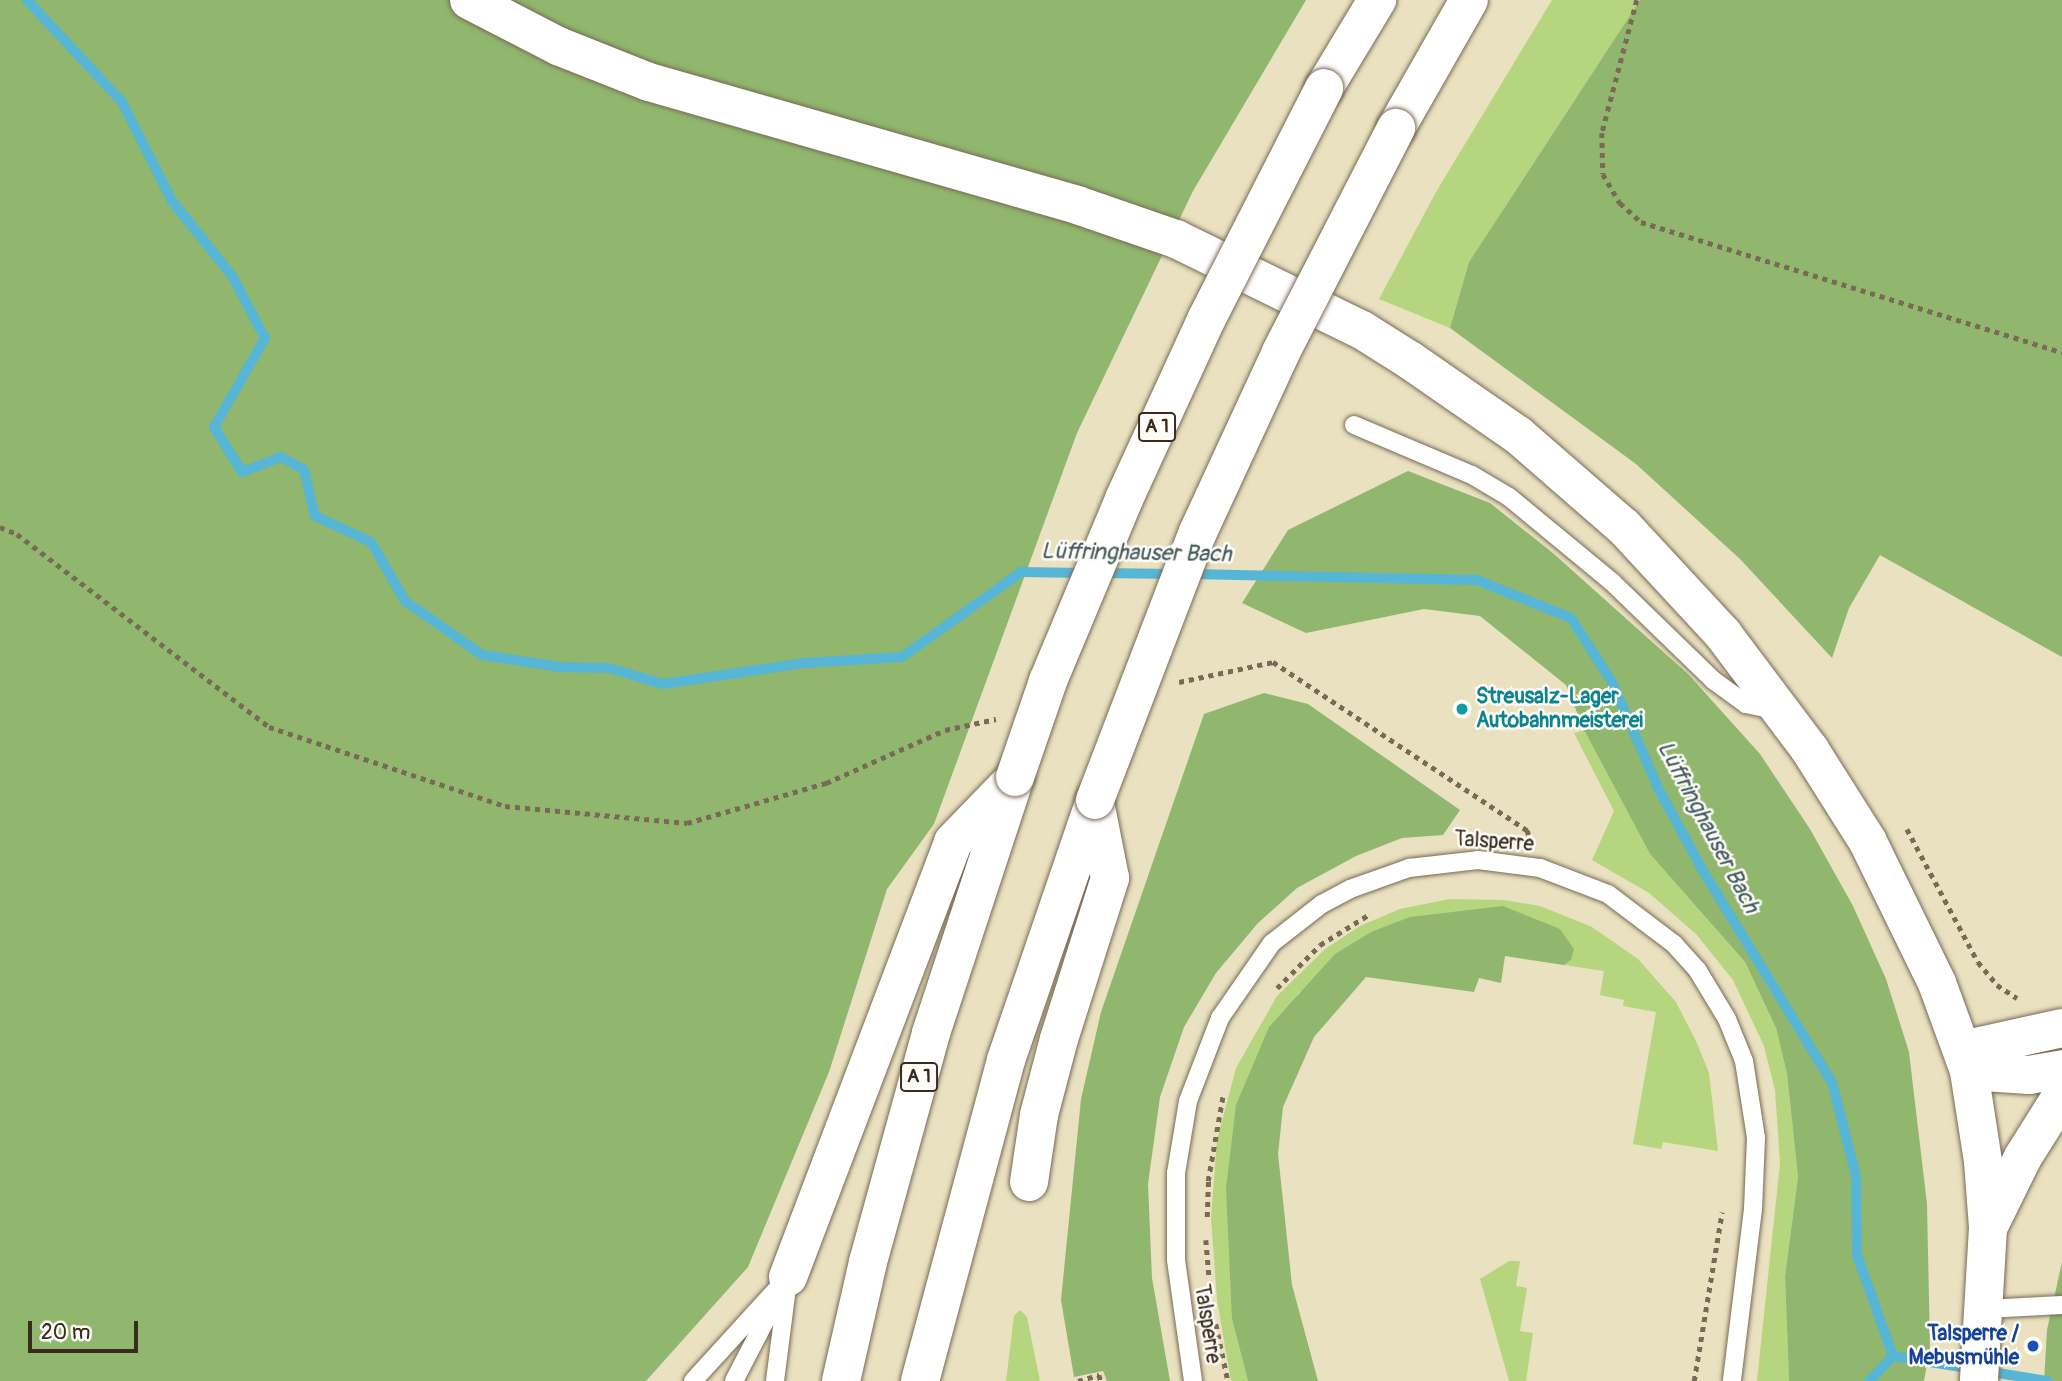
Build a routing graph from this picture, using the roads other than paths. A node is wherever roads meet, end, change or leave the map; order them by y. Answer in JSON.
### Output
{"nodes":[{"id":1,"x":469,"y":0,"type":"edge"},
{"id":2,"x":1377,"y":0,"type":"edge"},
{"id":3,"x":1469,"y":0,"type":"edge"},
{"id":4,"x":1354,"y":425,"type":"dead end"},
{"id":5,"x":1784,"y":712,"type":"junction"},
{"id":6,"x":1015,"y":777,"type":"junction"},
{"id":7,"x":1094,"y":800,"type":"junction"},
{"id":8,"x":2062,"y":1028,"type":"edge"},
{"id":9,"x":1966,"y":1060,"type":"junction"},
{"id":10,"x":2062,"y":1069,"type":"edge"},
{"id":11,"x":2062,"y":1095,"type":"edge"},
{"id":12,"x":1029,"y":1182,"type":"dead end"},
{"id":13,"x":1987,"y":1228,"type":"junction"},
{"id":14,"x":788,"y":1277,"type":"junction"},
{"id":15,"x":2062,"y":1305,"type":"edge"},
{"id":16,"x":1985,"y":1309,"type":"junction"},
{"id":17,"x":693,"y":1381,"type":"edge"},
{"id":18,"x":734,"y":1381,"type":"edge"},
{"id":19,"x":775,"y":1381,"type":"edge"},
{"id":20,"x":841,"y":1381,"type":"edge"},
{"id":21,"x":920,"y":1381,"type":"edge"},
{"id":22,"x":1193,"y":1381,"type":"edge"},
{"id":23,"x":1732,"y":1381,"type":"edge"},
{"id":24,"x":1979,"y":1381,"type":"edge"}],
"edges":[{"from":1,"to":5,"type":"main road"},
{"from":2,"to":6,"type":"main road","number":"A 1","bridge":true},
{"from":3,"to":7,"type":"main road","bridge":true},
{"from":4,"to":5,"type":"lane"},
{"from":5,"to":9,"type":"main road"},
{"from":6,"to":14,"type":"main road"},
{"from":6,"to":20,"type":"main road","number":"A 1"},
{"from":7,"to":12,"type":"main road"},
{"from":7,"to":21,"type":"main road"},
{"from":8,"to":9,"type":"main road"},
{"from":9,"to":10,"type":"main road"},
{"from":9,"to":13,"type":"main road"},
{"from":11,"to":13,"type":"main road"},
{"from":13,"to":16,"type":"main road"},
{"from":14,"to":17,"type":"lane"},
{"from":14,"to":18,"type":"lane"},
{"from":14,"to":19,"type":"lane"},
{"from":15,"to":16,"type":"lane"},
{"from":16,"to":24,"type":"main road"},
{"from":22,"to":23,"type":"lane","name":"Talsperre"}]}
